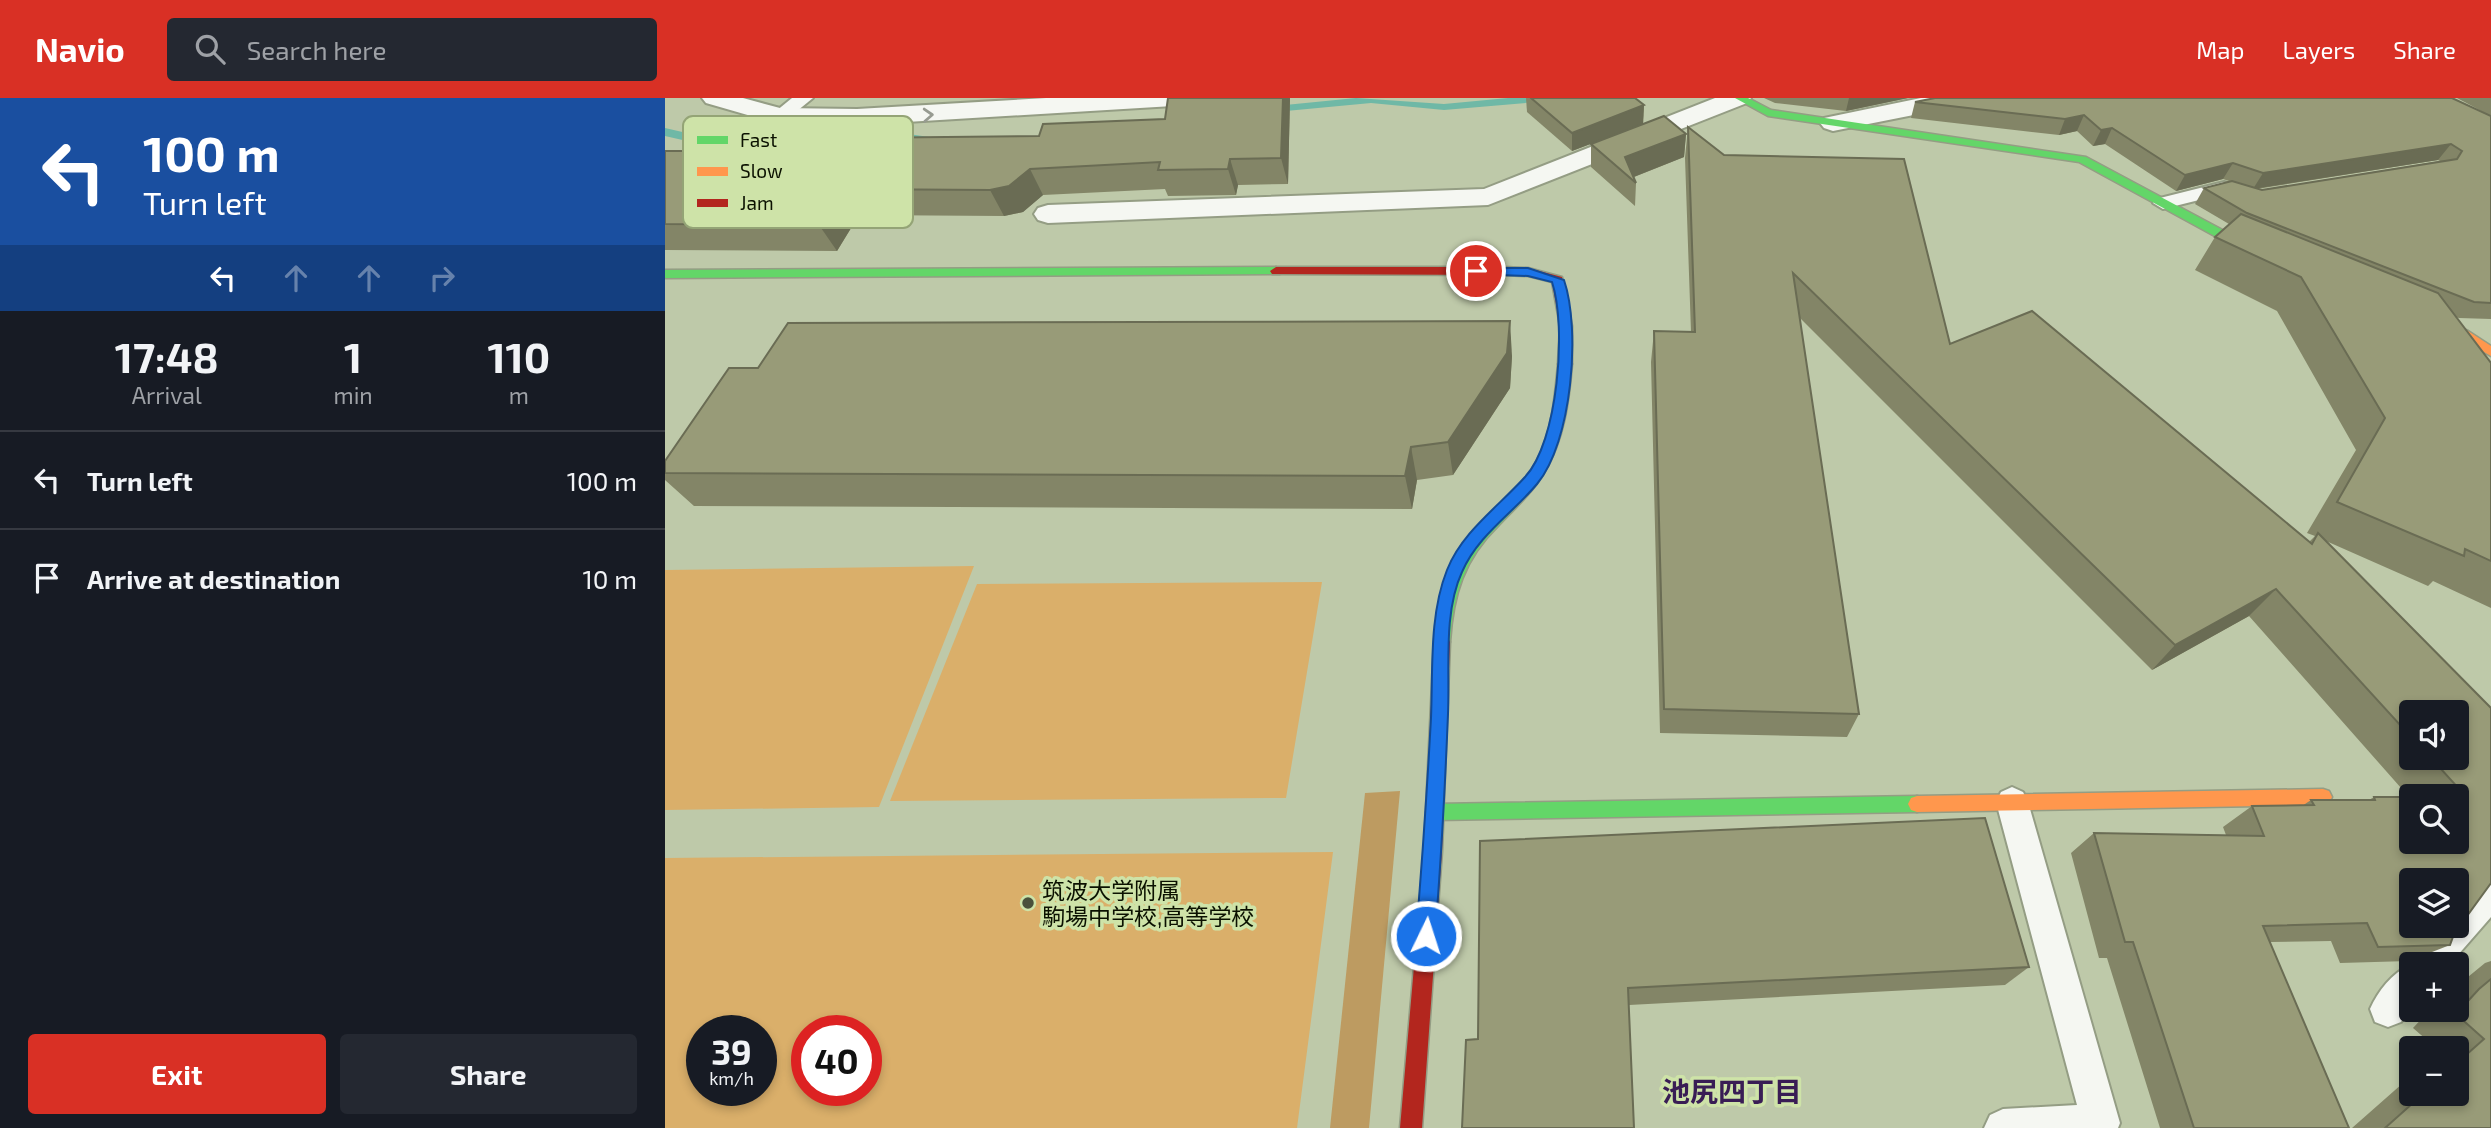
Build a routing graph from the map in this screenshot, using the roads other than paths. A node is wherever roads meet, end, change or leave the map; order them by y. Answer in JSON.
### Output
{"nodes":[{"id":1,"x":715,"y":98,"type":"edge"},
{"id":2,"x":804,"y":98,"type":"edge"},
{"id":3,"x":1173,"y":98,"type":"edge"},
{"id":4,"x":1739,"y":98,"type":"edge"},
{"id":5,"x":1959,"y":98,"type":"edge"},
{"id":6,"x":779,"y":116,"type":"junction"},
{"id":7,"x":1833,"y":123,"type":"junction"},
{"id":8,"x":2252,"y":198,"type":"edge"},
{"id":9,"x":2163,"y":203,"type":"junction"},
{"id":10,"x":1048,"y":214,"type":"dead end"},
{"id":11,"x":2276,"y":258,"type":"edge"},
{"id":12,"x":665,"y":274,"type":"edge"},
{"id":13,"x":2413,"y":313,"type":"edge"},
{"id":14,"x":2491,"y":352,"type":"edge"},
{"id":15,"x":2323,"y":797,"type":"edge"},
{"id":16,"x":2013,"y":803,"type":"junction"},
{"id":17,"x":1435,"y":812,"type":"junction"},
{"id":18,"x":2491,"y":892,"type":"edge"},
{"id":19,"x":2438,"y":952,"type":"edge"},
{"id":20,"x":2399,"y":996,"type":"edge"},
{"id":21,"x":2388,"y":1009,"type":"dead end"},
{"id":22,"x":1411,"y":1128,"type":"edge"},
{"id":23,"x":2003,"y":1128,"type":"edge"}],
"edges":[{"from":1,"to":6,"type":"street"},
{"from":2,"to":6,"type":"lane"},
{"from":6,"to":3,"type":"street","one_way":true},
{"from":4,"to":7,"type":"street"},
{"from":4,"to":10,"type":"street"},
{"from":5,"to":7,"type":"street"},
{"from":7,"to":9,"type":"street"},
{"from":8,"to":9,"type":"lane"},
{"from":9,"to":11,"type":"street"},
{"from":12,"to":17,"type":"street"},
{"from":13,"to":14,"type":"street"},
{"from":15,"to":16,"type":"street"},
{"from":16,"to":17,"type":"street"},
{"from":16,"to":23,"type":"lane"},
{"from":17,"to":22,"type":"street"},
{"from":18,"to":19,"type":"lane"},
{"from":20,"to":21,"type":"lane"}]}
